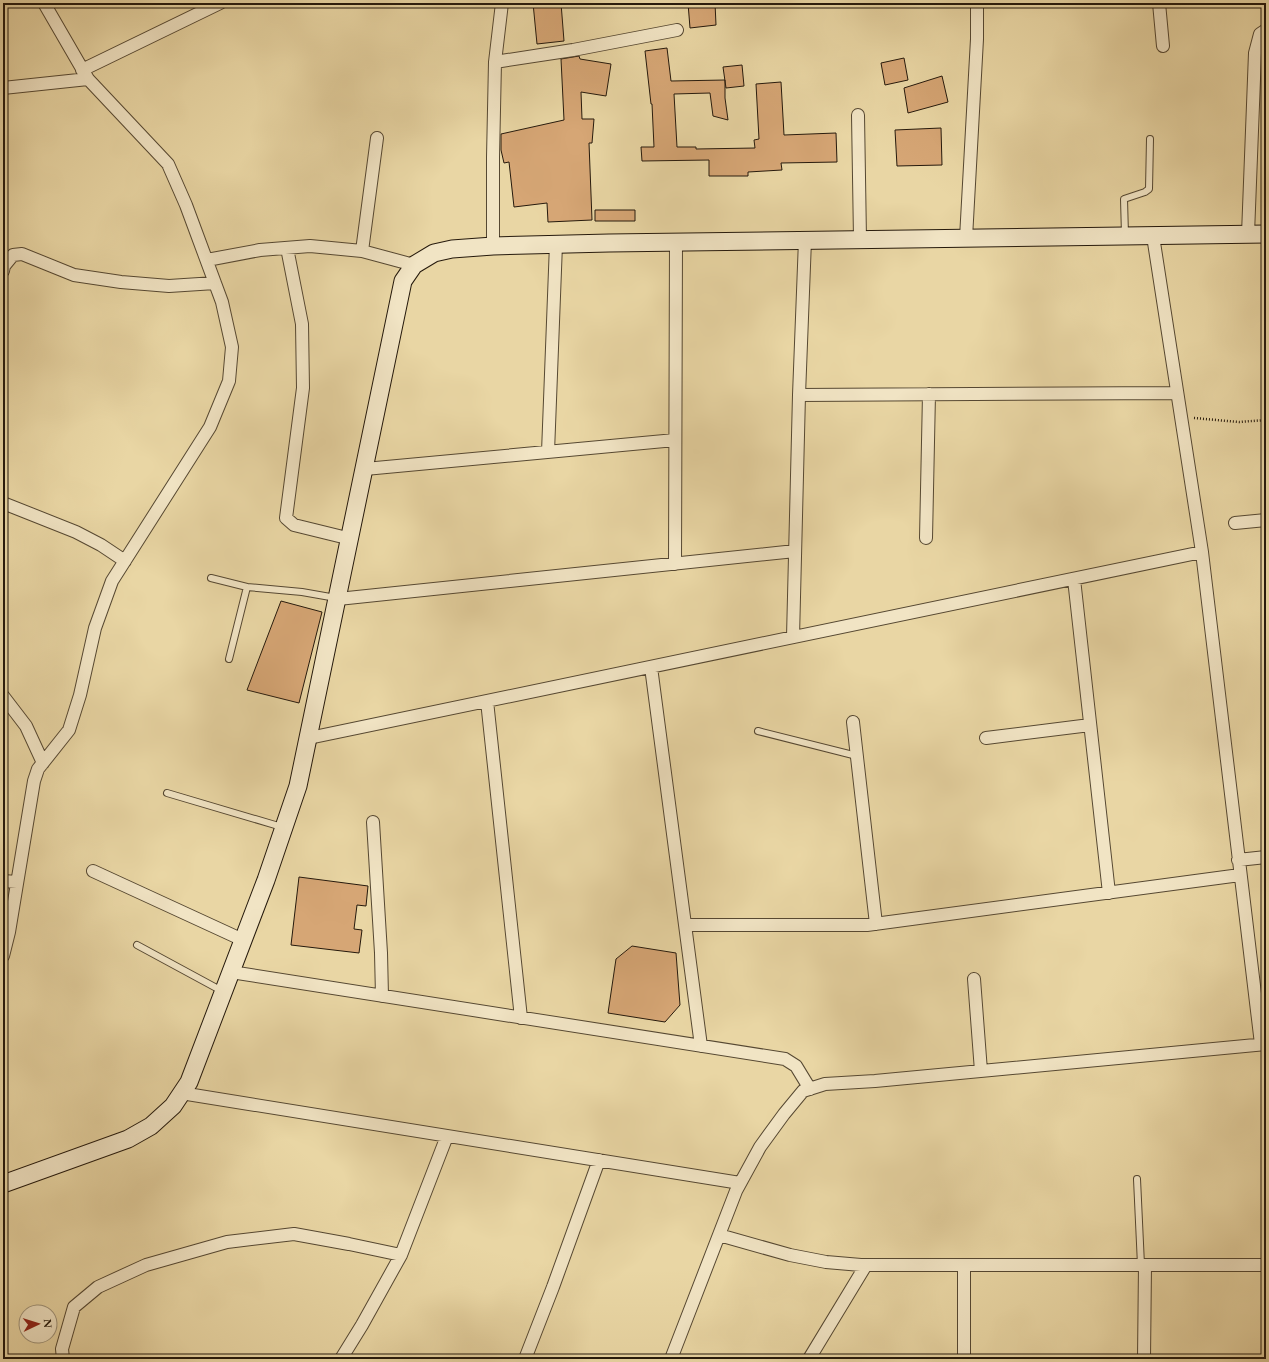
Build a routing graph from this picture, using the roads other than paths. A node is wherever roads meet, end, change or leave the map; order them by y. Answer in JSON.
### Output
{"nodes":[{"id":1,"x":44,"y":3,"type":"edge"},
{"id":2,"x":220,"y":3,"type":"edge"},
{"id":3,"x":502,"y":3,"type":"edge"},
{"id":4,"x":977,"y":3,"type":"edge"},
{"id":5,"x":1159,"y":3,"type":"edge"},
{"id":6,"x":677,"y":30,"type":"dead end"},
{"id":7,"x":1266,"y":30,"type":"edge"},
{"id":8,"x":1163,"y":46,"type":"dead end"},
{"id":9,"x":495,"y":62,"type":"junction"},
{"id":10,"x":85,"y":74,"type":"junction"},
{"id":11,"x":3,"y":88,"type":"edge"},
{"id":12,"x":858,"y":115,"type":"dead end"},
{"id":13,"x":377,"y":138,"type":"dead end"},
{"id":14,"x":1150,"y":139,"type":"dead end"},
{"id":15,"x":1248,"y":234,"type":"junction"},
{"id":16,"x":1266,"y":234,"type":"edge"},
{"id":17,"x":1125,"y":236,"type":"junction"},
{"id":18,"x":1153,"y":236,"type":"junction"},
{"id":19,"x":966,"y":238,"type":"junction"},
{"id":20,"x":860,"y":239,"type":"junction"},
{"id":21,"x":805,"y":240,"type":"junction"},
{"id":22,"x":676,"y":242,"type":"junction"},
{"id":23,"x":556,"y":244,"type":"junction"},
{"id":24,"x":493,"y":246,"type":"junction"},
{"id":25,"x":287,"y":248,"type":"junction"},
{"id":26,"x":362,"y":251,"type":"junction"},
{"id":27,"x":207,"y":260,"type":"junction"},
{"id":28,"x":414,"y":265,"type":"junction"},
{"id":29,"x":3,"y":271,"type":"edge"},
{"id":30,"x":215,"y":283,"type":"junction"},
{"id":31,"x":1177,"y":393,"type":"junction"},
{"id":32,"x":929,"y":394,"type":"junction"},
{"id":33,"x":799,"y":395,"type":"junction"},
{"id":34,"x":676,"y":440,"type":"junction"},
{"id":35,"x":548,"y":452,"type":"junction"},
{"id":36,"x":365,"y":469,"type":"junction"},
{"id":37,"x":3,"y":503,"type":"edge"},
{"id":38,"x":1266,"y":520,"type":"edge"},
{"id":39,"x":1235,"y":523,"type":"dead end"},
{"id":40,"x":926,"y":538,"type":"dead end"},
{"id":41,"x":350,"y":539,"type":"junction"},
{"id":42,"x":795,"y":551,"type":"junction"},
{"id":43,"x":1202,"y":552,"type":"junction"},
{"id":44,"x":125,"y":560,"type":"junction"},
{"id":45,"x":675,"y":564,"type":"junction"},
{"id":46,"x":211,"y":578,"type":"dead end"},
{"id":47,"x":1074,"y":579,"type":"junction"},
{"id":48,"x":247,"y":587,"type":"junction"},
{"id":49,"x":338,"y":599,"type":"junction"},
{"id":50,"x":793,"y":637,"type":"junction"},
{"id":51,"x":229,"y":659,"type":"dead end"},
{"id":52,"x":651,"y":667,"type":"junction"},
{"id":53,"x":3,"y":696,"type":"edge"},
{"id":54,"x":487,"y":701,"type":"junction"},
{"id":55,"x":853,"y":722,"type":"dead end"},
{"id":56,"x":1090,"y":725,"type":"junction"},
{"id":57,"x":758,"y":731,"type":"dead end"},
{"id":58,"x":308,"y":738,"type":"junction"},
{"id":59,"x":986,"y":738,"type":"dead end"},
{"id":60,"x":857,"y":756,"type":"junction"},
{"id":61,"x":43,"y":763,"type":"junction"},
{"id":62,"x":167,"y":794,"type":"dead end"},
{"id":63,"x":373,"y":822,"type":"dead end"},
{"id":64,"x":284,"y":828,"type":"junction"},
{"id":65,"x":1266,"y":857,"type":"edge"},
{"id":66,"x":1238,"y":860,"type":"junction"},
{"id":67,"x":93,"y":871,"type":"dead end"},
{"id":68,"x":1240,"y":875,"type":"junction"},
{"id":69,"x":3,"y":881,"type":"edge"},
{"id":70,"x":17,"y":882,"type":"junction"},
{"id":71,"x":1109,"y":893,"type":"junction"},
{"id":72,"x":876,"y":924,"type":"junction"},
{"id":73,"x":685,"y":925,"type":"junction"},
{"id":74,"x":243,"y":940,"type":"junction"},
{"id":75,"x":137,"y":945,"type":"dead end"},
{"id":76,"x":3,"y":956,"type":"edge"},
{"id":77,"x":230,"y":972,"type":"junction"},
{"id":78,"x":974,"y":979,"type":"dead end"},
{"id":79,"x":223,"y":992,"type":"junction"},
{"id":80,"x":382,"y":996,"type":"junction"},
{"id":81,"x":522,"y":1018,"type":"junction"},
{"id":82,"x":1263,"y":1044,"type":"edge"},
{"id":83,"x":701,"y":1046,"type":"junction"},
{"id":84,"x":982,"y":1070,"type":"junction"},
{"id":85,"x":810,"y":1089,"type":"junction"},
{"id":86,"x":181,"y":1093,"type":"junction"},
{"id":87,"x":447,"y":1136,"type":"junction"},
{"id":88,"x":599,"y":1160,"type":"junction"},
{"id":89,"x":1137,"y":1179,"type":"dead end"},
{"id":90,"x":740,"y":1183,"type":"junction"},
{"id":91,"x":3,"y":1184,"type":"edge"},
{"id":92,"x":719,"y":1235,"type":"junction"},
{"id":93,"x":401,"y":1255,"type":"junction"},
{"id":94,"x":866,"y":1265,"type":"junction"},
{"id":95,"x":964,"y":1265,"type":"junction"},
{"id":96,"x":1143,"y":1265,"type":"junction"},
{"id":97,"x":1266,"y":1265,"type":"edge"},
{"id":98,"x":63,"y":1359,"type":"edge"},
{"id":99,"x":341,"y":1359,"type":"edge"},
{"id":100,"x":525,"y":1359,"type":"edge"},
{"id":101,"x":671,"y":1359,"type":"edge"},
{"id":102,"x":809,"y":1359,"type":"edge"},
{"id":103,"x":964,"y":1359,"type":"edge"},
{"id":104,"x":1144,"y":1359,"type":"edge"}],
"edges":[{"from":1,"to":10,"type":"street"},
{"from":2,"to":10,"type":"street"},
{"from":3,"to":9,"type":"street"},
{"from":4,"to":19,"type":"street"},
{"from":5,"to":8,"type":"street"},
{"from":6,"to":9,"type":"street"},
{"from":7,"to":15,"type":"street"},
{"from":9,"to":24,"type":"street"},
{"from":10,"to":11,"type":"street"},
{"from":10,"to":27,"type":"street"},
{"from":12,"to":20,"type":"street"},
{"from":13,"to":26,"type":"street"},
{"from":14,"to":17,"type":"lane"},
{"from":15,"to":16,"type":"street"},
{"from":15,"to":18,"type":"street"},
{"from":17,"to":18,"type":"street"},
{"from":17,"to":19,"type":"street"},
{"from":18,"to":31,"type":"street"},
{"from":19,"to":20,"type":"street"},
{"from":20,"to":21,"type":"street"},
{"from":21,"to":22,"type":"street"},
{"from":21,"to":33,"type":"street"},
{"from":22,"to":23,"type":"street"},
{"from":22,"to":34,"type":"street"},
{"from":23,"to":24,"type":"street"},
{"from":23,"to":35,"type":"street"},
{"from":24,"to":28,"type":"street"},
{"from":25,"to":26,"type":"street"},
{"from":25,"to":27,"type":"street"},
{"from":25,"to":41,"type":"street"},
{"from":26,"to":28,"type":"street"},
{"from":27,"to":30,"type":"street"},
{"from":28,"to":36,"type":"street"},
{"from":29,"to":30,"type":"street"},
{"from":30,"to":44,"type":"street"},
{"from":31,"to":32,"type":"street"},
{"from":31,"to":43,"type":"street"},
{"from":32,"to":33,"type":"street"},
{"from":32,"to":40,"type":"street"},
{"from":33,"to":42,"type":"street"},
{"from":34,"to":35,"type":"street"},
{"from":34,"to":45,"type":"street"},
{"from":35,"to":36,"type":"street"},
{"from":36,"to":41,"type":"street"},
{"from":37,"to":44,"type":"street"},
{"from":38,"to":39,"type":"street"},
{"from":41,"to":49,"type":"street"},
{"from":42,"to":45,"type":"street"},
{"from":42,"to":50,"type":"street"},
{"from":43,"to":47,"type":"street"},
{"from":43,"to":66,"type":"street"},
{"from":44,"to":61,"type":"street"},
{"from":45,"to":49,"type":"street"},
{"from":46,"to":48,"type":"lane"},
{"from":47,"to":50,"type":"street"},
{"from":47,"to":56,"type":"street"},
{"from":48,"to":49,"type":"lane"},
{"from":48,"to":51,"type":"lane"},
{"from":49,"to":58,"type":"street"},
{"from":50,"to":52,"type":"street"},
{"from":52,"to":54,"type":"street"},
{"from":52,"to":73,"type":"street"},
{"from":53,"to":61,"type":"street"},
{"from":54,"to":58,"type":"street"},
{"from":54,"to":81,"type":"street"},
{"from":55,"to":60,"type":"street"},
{"from":56,"to":59,"type":"street"},
{"from":56,"to":71,"type":"street"},
{"from":57,"to":60,"type":"lane"},
{"from":58,"to":64,"type":"street"},
{"from":60,"to":72,"type":"street"},
{"from":61,"to":70,"type":"street"},
{"from":62,"to":64,"type":"lane"},
{"from":63,"to":80,"type":"street"},
{"from":64,"to":74,"type":"street"},
{"from":65,"to":66,"type":"street"},
{"from":66,"to":68,"type":"street"},
{"from":67,"to":74,"type":"street"},
{"from":68,"to":71,"type":"street"},
{"from":68,"to":82,"type":"street"},
{"from":69,"to":70,"type":"street"},
{"from":70,"to":76,"type":"street"},
{"from":71,"to":72,"type":"street"},
{"from":72,"to":73,"type":"street"},
{"from":73,"to":83,"type":"street"},
{"from":74,"to":77,"type":"street"},
{"from":75,"to":79,"type":"lane"},
{"from":77,"to":79,"type":"street"},
{"from":77,"to":80,"type":"street"},
{"from":78,"to":84,"type":"street"},
{"from":79,"to":86,"type":"street"},
{"from":80,"to":81,"type":"street"},
{"from":81,"to":83,"type":"street"},
{"from":82,"to":84,"type":"street"},
{"from":83,"to":85,"type":"street"},
{"from":84,"to":85,"type":"street"},
{"from":85,"to":90,"type":"street"},
{"from":86,"to":87,"type":"street"},
{"from":86,"to":91,"type":"street"},
{"from":87,"to":88,"type":"street"},
{"from":87,"to":93,"type":"street"},
{"from":88,"to":90,"type":"street"},
{"from":88,"to":100,"type":"street"},
{"from":89,"to":96,"type":"lane"},
{"from":90,"to":92,"type":"street"},
{"from":92,"to":94,"type":"street"},
{"from":92,"to":101,"type":"street"},
{"from":93,"to":98,"type":"street"},
{"from":93,"to":99,"type":"street"},
{"from":94,"to":95,"type":"street"},
{"from":94,"to":102,"type":"street"},
{"from":95,"to":96,"type":"street"},
{"from":95,"to":103,"type":"street"},
{"from":96,"to":97,"type":"street"},
{"from":96,"to":104,"type":"street"}]}
